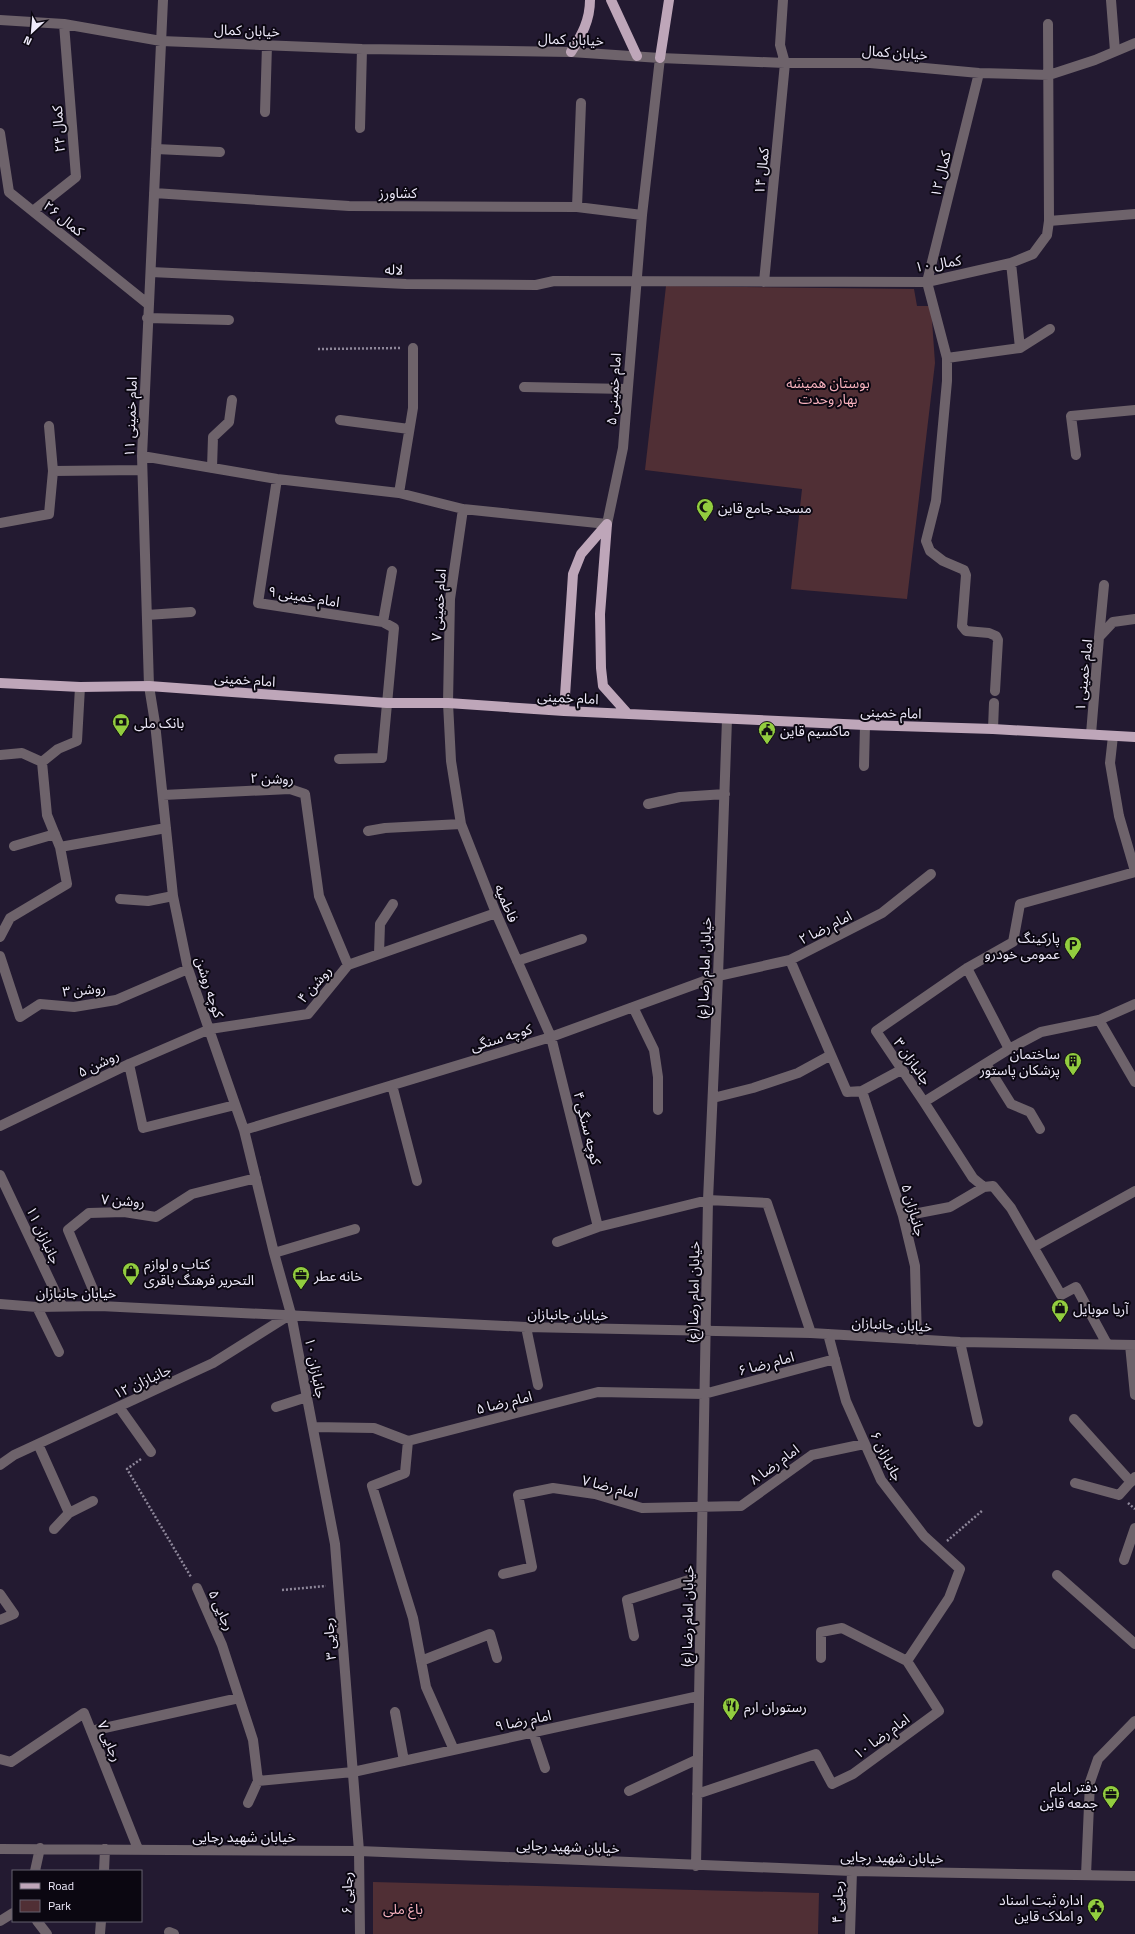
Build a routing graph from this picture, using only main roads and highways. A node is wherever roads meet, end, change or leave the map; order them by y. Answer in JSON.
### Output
{"nodes":[{"id":1,"x":590,"y":0,"type":"edge"},
{"id":2,"x":611,"y":0,"type":"edge"},
{"id":3,"x":669,"y":0,"type":"edge"},
{"id":4,"x":571,"y":52,"type":"road end"},
{"id":5,"x":637,"y":56,"type":"road end"},
{"id":6,"x":660,"y":58,"type":"road end"},
{"id":7,"x":0,"y":683,"type":"edge"},
{"id":8,"x":564,"y":711,"type":"junction"},
{"id":9,"x":628,"y":714,"type":"junction"},
{"id":10,"x":1135,"y":737,"type":"edge"}],
"edges":[{"from":1,"to":4,"type":"main road"},
{"from":2,"to":5,"type":"main road"},
{"from":3,"to":6,"type":"main road"},
{"from":7,"to":8,"type":"main road","name":"امام خمینی"},
{"from":8,"to":9,"type":"main road","name":"امام خمینی"},
{"from":8,"to":9,"type":"main road"},
{"from":9,"to":10,"type":"main road","name":"امام خمینی"}]}
